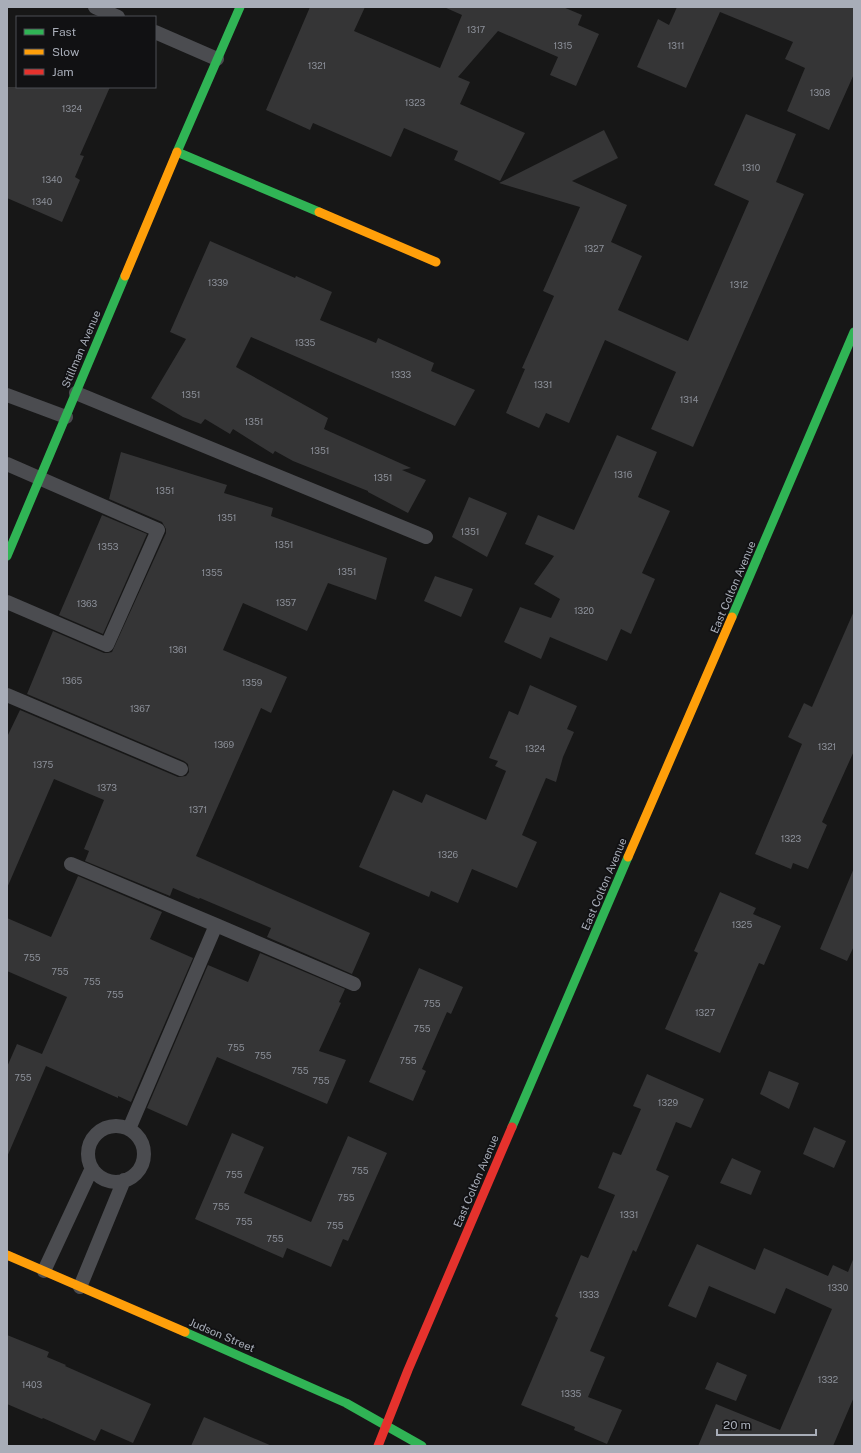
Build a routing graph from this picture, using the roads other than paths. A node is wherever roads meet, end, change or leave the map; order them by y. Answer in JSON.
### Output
{"nodes":[{"id":1,"x":95,"y":7,"type":"edge"},
{"id":2,"x":240,"y":7,"type":"edge"},
{"id":3,"x":116,"y":16,"type":"edge"},
{"id":4,"x":156,"y":32,"type":"edge"},
{"id":5,"x":218,"y":59,"type":"junction"},
{"id":6,"x":178,"y":152,"type":"junction"},
{"id":7,"x":436,"y":262,"type":"dead end"},
{"id":8,"x":854,"y":332,"type":"edge"},
{"id":9,"x":76,"y":393,"type":"junction"},
{"id":10,"x":7,"y":395,"type":"edge"},
{"id":11,"x":66,"y":417,"type":"junction"},
{"id":12,"x":7,"y":464,"type":"edge"},
{"id":13,"x":40,"y":478,"type":"junction"},
{"id":14,"x":426,"y":537,"type":"dead end"},
{"id":15,"x":7,"y":556,"type":"edge"},
{"id":16,"x":7,"y":602,"type":"edge"},
{"id":17,"x":7,"y":695,"type":"edge"},
{"id":18,"x":181,"y":769,"type":"dead end"},
{"id":19,"x":71,"y":864,"type":"dead end"},
{"id":20,"x":216,"y":925,"type":"junction"},
{"id":21,"x":354,"y":984,"type":"dead end"},
{"id":22,"x":129,"y":1129,"type":"junction"},
{"id":23,"x":92,"y":1168,"type":"junction"},
{"id":24,"x":124,"y":1180,"type":"junction"},
{"id":25,"x":7,"y":1255,"type":"edge"},
{"id":26,"x":44,"y":1271,"type":"junction"},
{"id":27,"x":80,"y":1287,"type":"junction"},
{"id":28,"x":385,"y":1426,"type":"junction"},
{"id":29,"x":378,"y":1446,"type":"edge"},
{"id":30,"x":422,"y":1446,"type":"edge"}],
"edges":[{"from":1,"to":3,"type":"lane"},
{"from":2,"to":5,"type":"street","name":"Stillman Avenue"},
{"from":4,"to":5,"type":"lane"},
{"from":5,"to":6,"type":"street","name":"Stillman Avenue"},
{"from":6,"to":7,"type":"street"},
{"from":6,"to":9,"type":"street","name":"Stillman Avenue"},
{"from":8,"to":28,"type":"street","name":"East Colton Avenue"},
{"from":9,"to":11,"type":"street","name":"Stillman Avenue"},
{"from":9,"to":14,"type":"lane"},
{"from":10,"to":11,"type":"lane"},
{"from":11,"to":13,"type":"street","name":"Stillman Avenue"},
{"from":12,"to":13,"type":"lane"},
{"from":13,"to":15,"type":"street","name":"Stillman Avenue"},
{"from":13,"to":16,"type":"lane"},
{"from":17,"to":18,"type":"lane"},
{"from":19,"to":20,"type":"lane"},
{"from":20,"to":21,"type":"lane"},
{"from":20,"to":22,"type":"lane"},
{"from":22,"to":23,"type":"lane"},
{"from":22,"to":24,"type":"lane"},
{"from":23,"to":24,"type":"lane"},
{"from":23,"to":26,"type":"lane"},
{"from":24,"to":27,"type":"lane"},
{"from":25,"to":26,"type":"street","name":"Judson Street"},
{"from":26,"to":27,"type":"street","name":"Judson Street"},
{"from":27,"to":28,"type":"street","name":"Judson Street"},
{"from":28,"to":29,"type":"street","name":"East Colton Avenue"},
{"from":28,"to":30,"type":"street","name":"Judson Street"}]}
